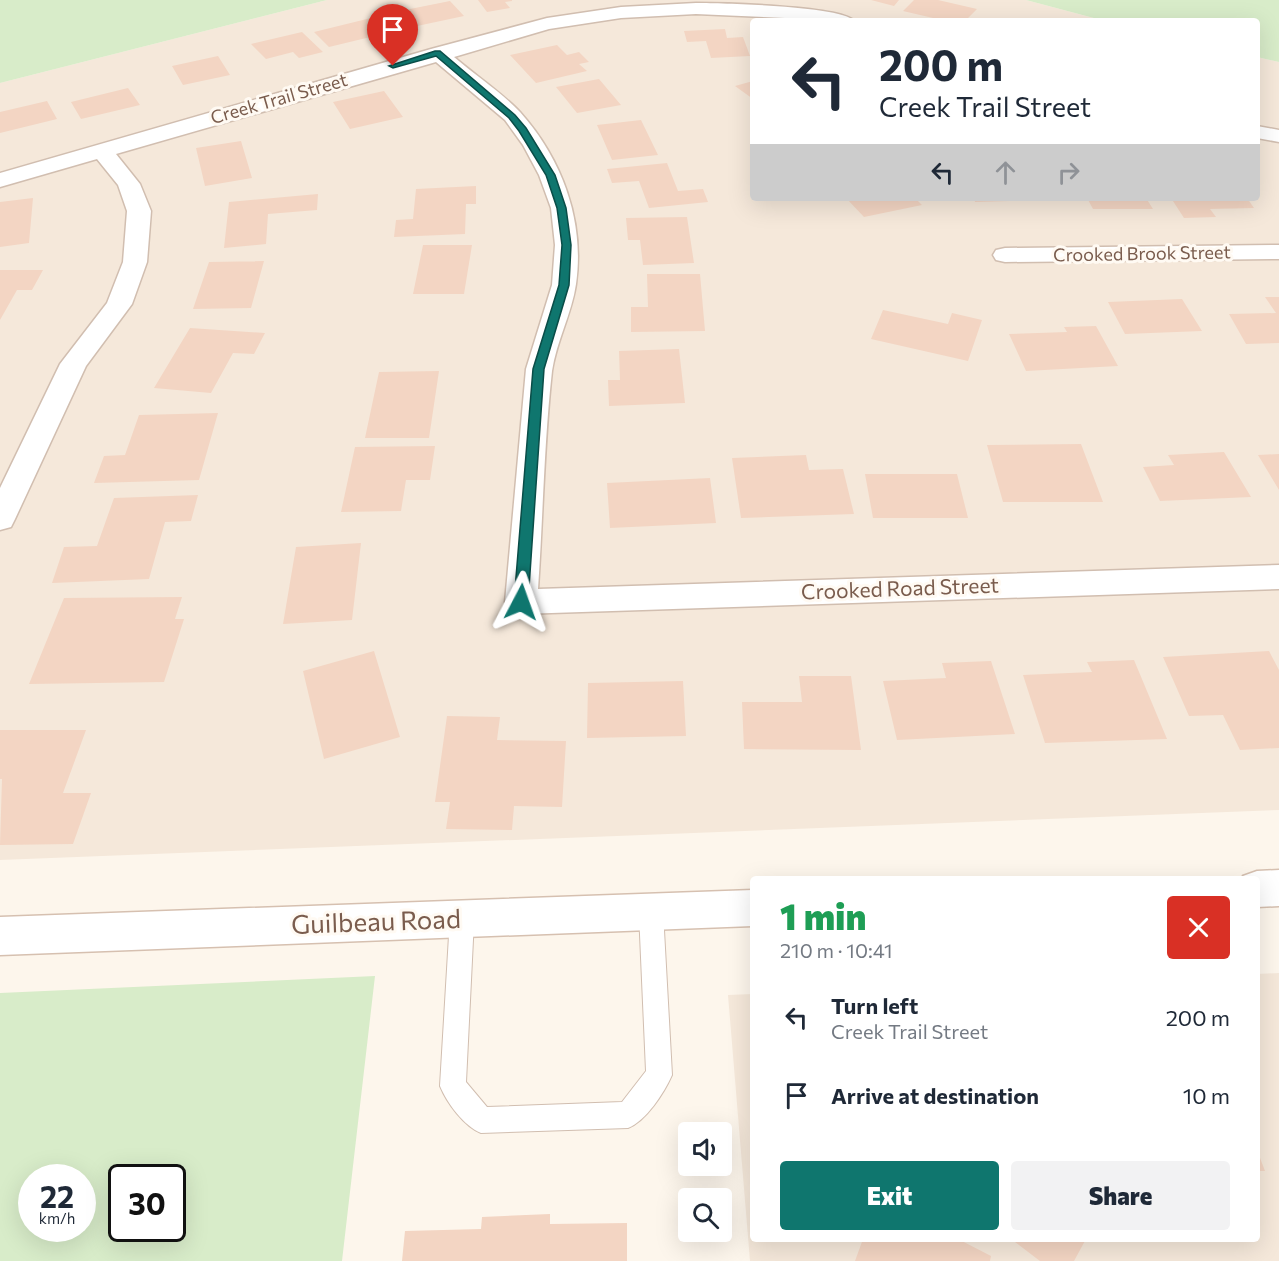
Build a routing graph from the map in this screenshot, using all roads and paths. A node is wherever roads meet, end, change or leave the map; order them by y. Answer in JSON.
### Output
{"nodes":[{"id":1,"x":820,"y":18,"type":"edge"},
{"id":2,"x":438,"y":53,"type":"junction"},
{"id":3,"x":1260,"y":133,"type":"edge"},
{"id":4,"x":1279,"y":136,"type":"edge"},
{"id":5,"x":102,"y":151,"type":"junction"},
{"id":6,"x":0,"y":180,"type":"edge"},
{"id":7,"x":1279,"y":252,"type":"edge"},
{"id":8,"x":1005,"y":255,"type":"dead end"},
{"id":9,"x":0,"y":519,"type":"edge"},
{"id":10,"x":1279,"y":577,"type":"edge"},
{"id":11,"x":1279,"y":888,"type":"edge"},
{"id":12,"x":1260,"y":889,"type":"edge"},
{"id":13,"x":750,"y":908,"type":"edge"},
{"id":14,"x":651,"y":912,"type":"junction"},
{"id":15,"x":462,"y":919,"type":"junction"},
{"id":16,"x":0,"y":936,"type":"edge"}],
"edges":[{"from":1,"to":2,"type":"street","name":"Creek Trail Street"},
{"from":2,"to":5,"type":"street","name":"Creek Trail Street"},
{"from":2,"to":10,"type":"street","name":"Crooked Road Street"},
{"from":3,"to":4,"type":"street"},
{"from":5,"to":6,"type":"street","name":"Creek Trail Street"},
{"from":5,"to":9,"type":"street"},
{"from":7,"to":8,"type":"street","name":"Crooked Brook Street"},
{"from":11,"to":12,"type":"street"},
{"from":13,"to":14,"type":"street","name":"Guilbeau Road"},
{"from":14,"to":15,"type":"street","name":"Guilbeau Road"},
{"from":14,"to":15,"type":"lane"},
{"from":15,"to":16,"type":"street","name":"Guilbeau Road"}]}
